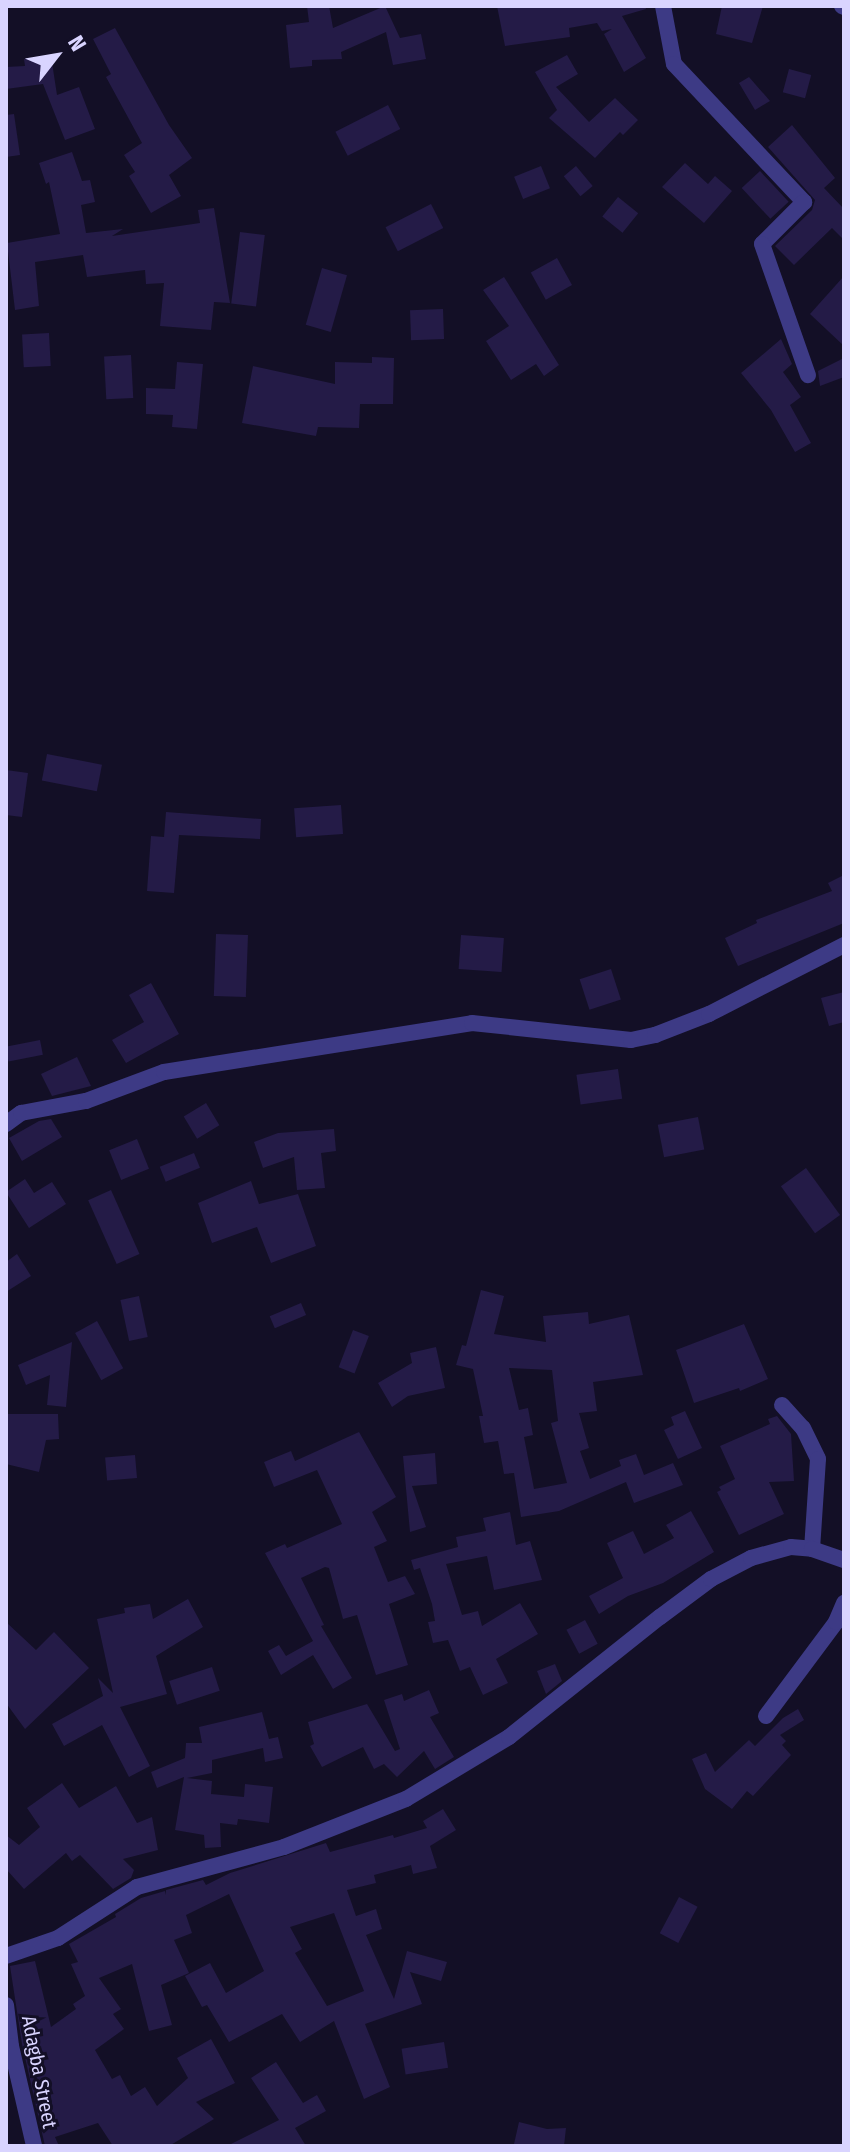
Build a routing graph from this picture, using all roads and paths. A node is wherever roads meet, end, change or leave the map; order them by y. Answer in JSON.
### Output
{"nodes":[{"id":1,"x":663,"y":6,"type":"edge"},
{"id":2,"x":808,"y":375,"type":"dead end"},
{"id":3,"x":844,"y":945,"type":"edge"},
{"id":4,"x":6,"y":1124,"type":"edge"},
{"id":5,"x":782,"y":1405,"type":"dead end"},
{"id":6,"x":812,"y":1549,"type":"junction"},
{"id":7,"x":844,"y":1560,"type":"edge"},
{"id":8,"x":844,"y":1603,"type":"edge"},
{"id":9,"x":766,"y":1716,"type":"dead end"},
{"id":10,"x":6,"y":1956,"type":"edge"},
{"id":11,"x":6,"y":2005,"type":"edge"},
{"id":12,"x":34,"y":2146,"type":"edge"}],
"edges":[{"from":1,"to":2,"type":"street"},
{"from":3,"to":4,"type":"street"},
{"from":5,"to":6,"type":"street"},
{"from":6,"to":7,"type":"street"},
{"from":6,"to":10,"type":"street"},
{"from":8,"to":9,"type":"street"},
{"from":11,"to":12,"type":"street","name":"Adagba Street"}]}
